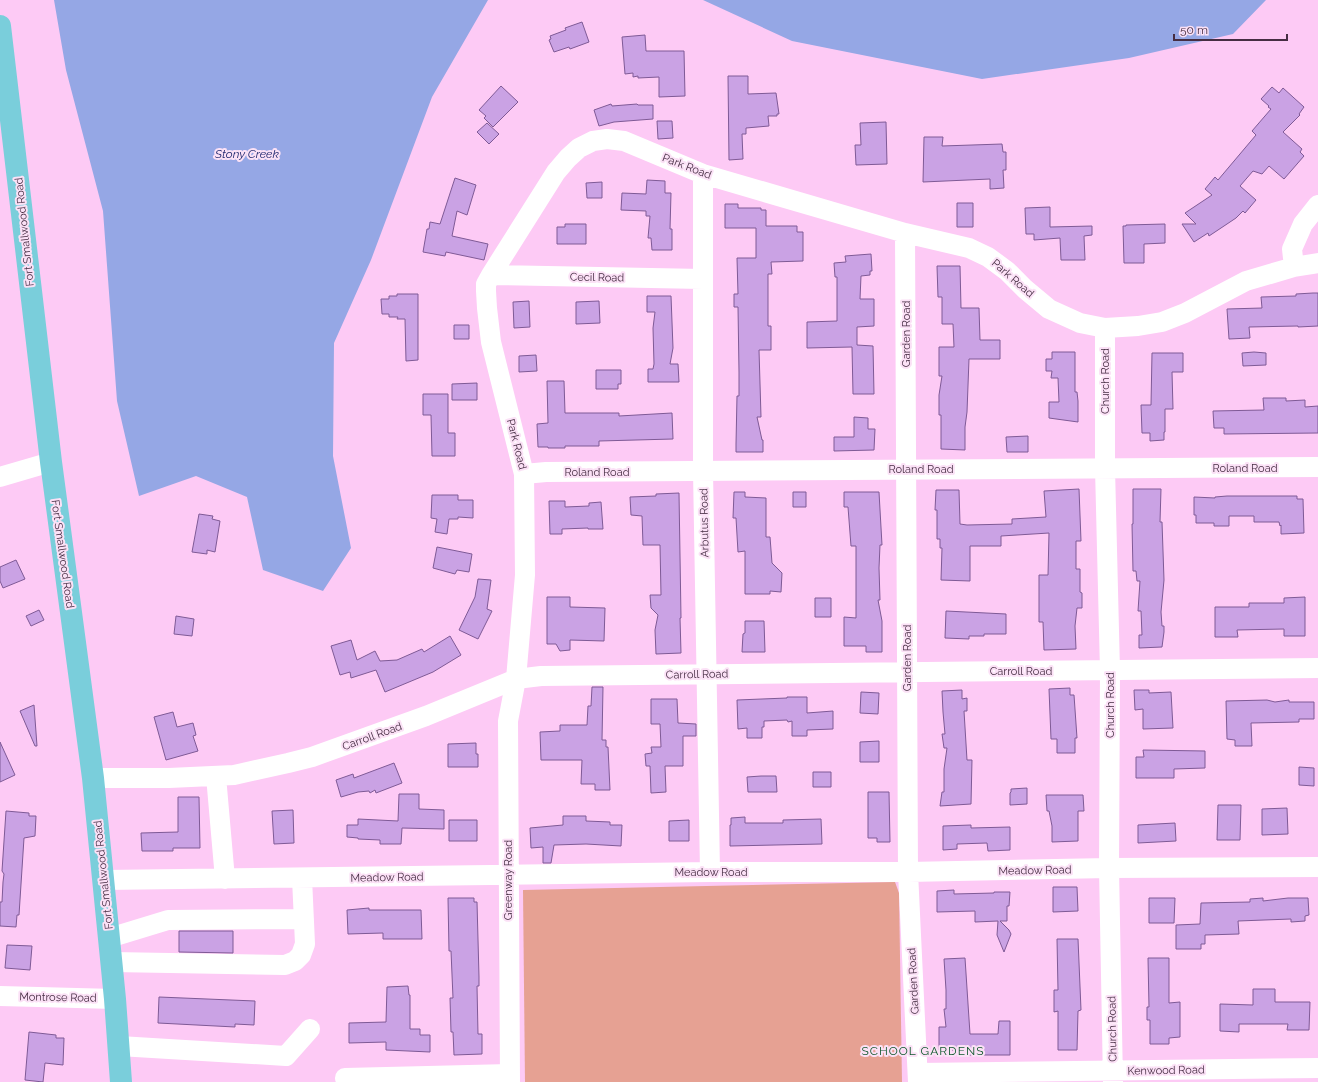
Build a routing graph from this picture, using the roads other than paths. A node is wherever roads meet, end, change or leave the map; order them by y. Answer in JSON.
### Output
{"nodes":[{"id":1,"x":0,"y":26,"type":"edge"},
{"id":2,"x":4,"y":91,"type":"edge"},
{"id":3,"x":703,"y":174,"type":"junction"},
{"id":4,"x":1318,"y":205,"type":"edge"},
{"id":5,"x":905,"y":233,"type":"junction"},
{"id":6,"x":1318,"y":263,"type":"edge"},
{"id":7,"x":1294,"y":268,"type":"junction"},
{"id":8,"x":491,"y":275,"type":"junction"},
{"id":9,"x":703,"y":278,"type":"junction"},
{"id":10,"x":1105,"y":328,"type":"junction"},
{"id":11,"x":51,"y":462,"type":"junction"},
{"id":12,"x":1318,"y":467,"type":"edge"},
{"id":13,"x":1105,"y":468,"type":"junction"},
{"id":14,"x":907,"y":469,"type":"junction"},
{"id":15,"x":703,"y":471,"type":"junction"},
{"id":16,"x":524,"y":474,"type":"junction"},
{"id":17,"x":0,"y":477,"type":"edge"},
{"id":18,"x":1318,"y":668,"type":"edge"},
{"id":19,"x":1110,"y":671,"type":"junction"},
{"id":20,"x":907,"y":672,"type":"junction"},
{"id":21,"x":707,"y":674,"type":"junction"},
{"id":22,"x":516,"y":678,"type":"junction"},
{"id":23,"x":216,"y":776,"type":"junction"},
{"id":24,"x":93,"y":778,"type":"junction"},
{"id":25,"x":1318,"y":867,"type":"edge"},
{"id":26,"x":1109,"y":868,"type":"junction"},
{"id":27,"x":710,"y":872,"type":"junction"},
{"id":28,"x":908,"y":872,"type":"junction"},
{"id":29,"x":508,"y":876,"type":"junction"},
{"id":30,"x":302,"y":878,"type":"junction"},
{"id":31,"x":225,"y":879,"type":"junction"},
{"id":32,"x":104,"y":880,"type":"junction"},
{"id":33,"x":304,"y":919,"type":"junction"},
{"id":34,"x":110,"y":938,"type":"junction"},
{"id":35,"x":112,"y":962,"type":"junction"},
{"id":36,"x":0,"y":996,"type":"edge"},
{"id":37,"x":116,"y":999,"type":"junction"},
{"id":38,"x":310,"y":1029,"type":"dead end"},
{"id":39,"x":119,"y":1046,"type":"junction"},
{"id":40,"x":1318,"y":1068,"type":"edge"},
{"id":41,"x":1112,"y":1076,"type":"edge"},
{"id":42,"x":345,"y":1078,"type":"dead end"},
{"id":43,"x":510,"y":1078,"type":"edge"},
{"id":44,"x":918,"y":1078,"type":"edge"},
{"id":45,"x":121,"y":1082,"type":"edge"}],
"edges":[{"from":1,"to":2,"type":"main road","name":"Fort Smallwood Road"},
{"from":2,"to":11,"type":"main road","name":"Fort Smallwood Road"},
{"from":3,"to":5,"type":"street","name":"Park Road"},
{"from":3,"to":8,"type":"street","name":"Park Road"},
{"from":3,"to":9,"type":"street","name":"Arbutus Road"},
{"from":4,"to":7,"type":"street"},
{"from":5,"to":10,"type":"street","name":"Park Road"},
{"from":5,"to":14,"type":"street","name":"Garden Road"},
{"from":6,"to":7,"type":"street","name":"Park Road"},
{"from":7,"to":10,"type":"street","name":"Park Road"},
{"from":8,"to":9,"type":"street","name":"Cecil Road"},
{"from":8,"to":16,"type":"street","name":"Park Road"},
{"from":9,"to":15,"type":"street","name":"Arbutus Road"},
{"from":10,"to":13,"type":"street","name":"Church Road"},
{"from":11,"to":17,"type":"street"},
{"from":11,"to":24,"type":"main road","name":"Fort Smallwood Road"},
{"from":12,"to":13,"type":"street","name":"Roland Road"},
{"from":13,"to":14,"type":"street","name":"Roland Road"},
{"from":13,"to":19,"type":"street","name":"Church Road"},
{"from":14,"to":15,"type":"street","name":"Roland Road"},
{"from":14,"to":20,"type":"street","name":"Garden Road"},
{"from":15,"to":16,"type":"street","name":"Roland Road"},
{"from":15,"to":21,"type":"street","name":"Arbutus Road"},
{"from":16,"to":22,"type":"street","name":"Park Road"},
{"from":18,"to":19,"type":"street","name":"Carroll Road"},
{"from":19,"to":20,"type":"street","name":"Carroll Road"},
{"from":19,"to":26,"type":"street","name":"Church Road"},
{"from":20,"to":21,"type":"street","name":"Carroll Road"},
{"from":20,"to":28,"type":"street","name":"Garden Road"},
{"from":21,"to":22,"type":"street","name":"Carroll Road"},
{"from":21,"to":27,"type":"street","name":"Arbutus Road"},
{"from":22,"to":23,"type":"street","name":"Carroll Road"},
{"from":22,"to":29,"type":"street","name":"Greenway Road"},
{"from":23,"to":24,"type":"street","name":"Carroll Road"},
{"from":23,"to":31,"type":"street"},
{"from":24,"to":32,"type":"main road","name":"Fort Smallwood Road"},
{"from":25,"to":26,"type":"street","name":"Meadow Road"},
{"from":26,"to":28,"type":"street","name":"Meadow Road"},
{"from":26,"to":41,"type":"street","name":"Church Road"},
{"from":27,"to":28,"type":"street","name":"Meadow Road"},
{"from":27,"to":29,"type":"street","name":"Meadow Road"},
{"from":28,"to":44,"type":"street","name":"Garden Road"},
{"from":29,"to":30,"type":"street","name":"Meadow Road"},
{"from":29,"to":43,"type":"street","name":"Greenway Road"},
{"from":30,"to":31,"type":"street","name":"Meadow Road"},
{"from":30,"to":33,"type":"street"},
{"from":31,"to":32,"type":"street","name":"Meadow Road"},
{"from":32,"to":34,"type":"main road","name":"Fort Smallwood Road"},
{"from":33,"to":34,"type":"street"},
{"from":33,"to":35,"type":"street"},
{"from":34,"to":35,"type":"main road","name":"Fort Smallwood Road"},
{"from":35,"to":37,"type":"main road","name":"Fort Smallwood Road"},
{"from":36,"to":37,"type":"street","name":"Montrose Road"},
{"from":37,"to":39,"type":"main road","name":"Fort Smallwood Road"},
{"from":38,"to":39,"type":"street"},
{"from":39,"to":45,"type":"main road","name":"Fort Smallwood Road"},
{"from":40,"to":41,"type":"street","name":"Kenwood Road"},
{"from":41,"to":44,"type":"street","name":"Kenwood Road"},
{"from":42,"to":43,"type":"street"}]}
